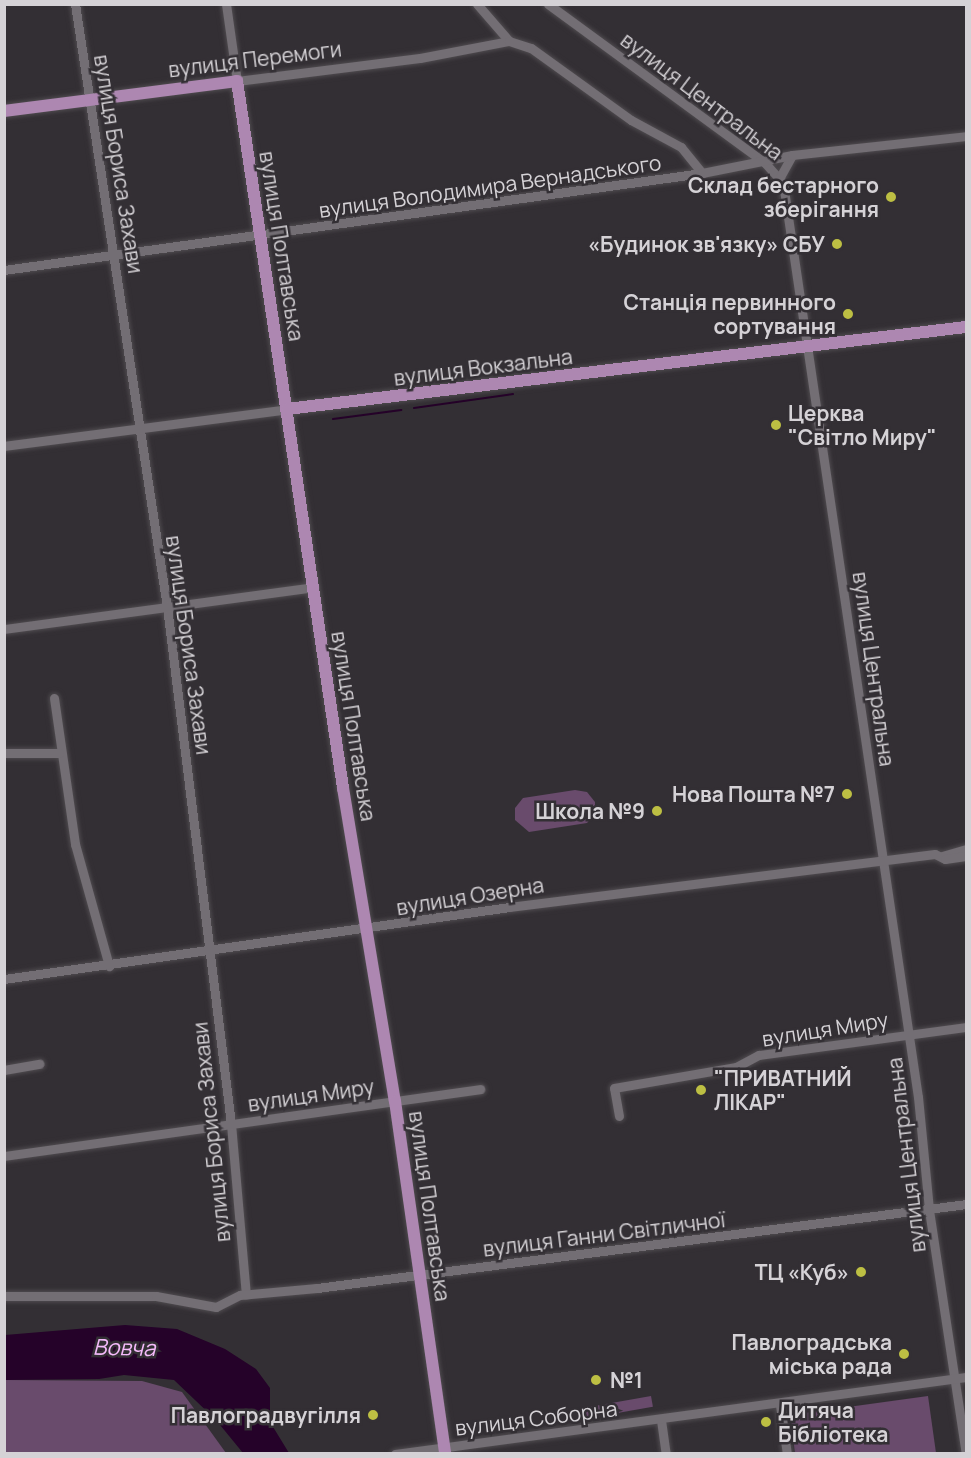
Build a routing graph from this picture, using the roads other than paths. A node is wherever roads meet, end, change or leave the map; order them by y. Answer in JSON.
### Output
{"nodes":[{"id":1,"x":75,"y":4,"type":"edge"},
{"id":2,"x":226,"y":4,"type":"edge"},
{"id":3,"x":477,"y":4,"type":"edge"},
{"id":4,"x":548,"y":4,"type":"edge"},
{"id":5,"x":508,"y":41,"type":"junction"},
{"id":6,"x":237,"y":81,"type":"junction"},
{"id":7,"x":92,"y":100,"type":"junction"},
{"id":8,"x":4,"y":111,"type":"edge"},
{"id":9,"x":966,"y":136,"type":"edge"},
{"id":10,"x":792,"y":155,"type":"junction"},
{"id":11,"x":765,"y":163,"type":"junction"},
{"id":12,"x":702,"y":173,"type":"junction"},
{"id":13,"x":780,"y":177,"type":"junction"},
{"id":14,"x":260,"y":237,"type":"junction"},
{"id":15,"x":115,"y":256,"type":"junction"},
{"id":16,"x":4,"y":270,"type":"edge"},
{"id":17,"x":966,"y":327,"type":"edge"},
{"id":18,"x":806,"y":347,"type":"junction"},
{"id":19,"x":287,"y":409,"type":"junction"},
{"id":20,"x":141,"y":429,"type":"junction"},
{"id":21,"x":4,"y":446,"type":"edge"},
{"id":22,"x":314,"y":587,"type":"junction"},
{"id":23,"x":167,"y":607,"type":"junction"},
{"id":24,"x":4,"y":629,"type":"edge"},
{"id":25,"x":54,"y":698,"type":"dead end"},
{"id":26,"x":4,"y":753,"type":"edge"},
{"id":27,"x":59,"y":753,"type":"junction"},
{"id":28,"x":966,"y":849,"type":"edge"},
{"id":29,"x":966,"y":856,"type":"edge"},
{"id":30,"x":943,"y":857,"type":"junction"},
{"id":31,"x":882,"y":861,"type":"junction"},
{"id":32,"x":368,"y":929,"type":"junction"},
{"id":33,"x":210,"y":951,"type":"junction"},
{"id":34,"x":109,"y":966,"type":"junction"},
{"id":35,"x":4,"y":979,"type":"edge"},
{"id":36,"x":966,"y":1027,"type":"edge"},
{"id":37,"x":909,"y":1034,"type":"junction"},
{"id":38,"x":39,"y":1064,"type":"dead end"},
{"id":39,"x":4,"y":1070,"type":"edge"},
{"id":40,"x":480,"y":1089,"type":"dead end"},
{"id":41,"x":395,"y":1101,"type":"junction"},
{"id":42,"x":619,"y":1116,"type":"dead end"},
{"id":43,"x":231,"y":1125,"type":"junction"},
{"id":44,"x":4,"y":1156,"type":"edge"},
{"id":45,"x":966,"y":1204,"type":"edge"},
{"id":46,"x":928,"y":1210,"type":"junction"},
{"id":47,"x":420,"y":1275,"type":"junction"},
{"id":48,"x":246,"y":1294,"type":"junction"},
{"id":49,"x":4,"y":1296,"type":"edge"},
{"id":50,"x":966,"y":1377,"type":"edge"},
{"id":51,"x":955,"y":1379,"type":"junction"},
{"id":52,"x":780,"y":1404,"type":"junction"},
{"id":53,"x":661,"y":1420,"type":"junction"},
{"id":54,"x":444,"y":1450,"type":"edge"},
{"id":55,"x":395,"y":1454,"type":"edge"},
{"id":56,"x":666,"y":1454,"type":"edge"},
{"id":57,"x":787,"y":1454,"type":"edge"},
{"id":58,"x":966,"y":1454,"type":"edge"}],
"edges":[{"from":1,"to":7,"type":"street","name":"вулиця Бориса Захави"},
{"from":2,"to":6,"type":"street","name":"вулиця Полтавська"},
{"from":3,"to":5,"type":"street"},
{"from":4,"to":11,"type":"street","name":"вулиця Центральна"},
{"from":5,"to":6,"type":"street","name":"вулиця Перемоги"},
{"from":5,"to":12,"type":"street"},
{"from":6,"to":7,"type":"main road","name":"вулиця Перемоги"},
{"from":6,"to":14,"type":"main road","name":"вулиця Полтавська"},
{"from":7,"to":8,"type":"main road","name":"вулиця Перемоги"},
{"from":7,"to":15,"type":"street","name":"вулиця Бориса Захави"},
{"from":9,"to":10,"type":"street","name":"вулиця Володимира Вернадського"},
{"from":10,"to":11,"type":"street","name":"вулиця Володимира Вернадського"},
{"from":10,"to":13,"type":"street"},
{"from":11,"to":12,"type":"street","name":"вулиця Володимира Вернадського"},
{"from":11,"to":13,"type":"street","name":"вулиця Центральна"},
{"from":12,"to":14,"type":"street","name":"вулиця Володимира Вернадського"},
{"from":13,"to":18,"type":"street","name":"вулиця Центральна"},
{"from":14,"to":15,"type":"street","name":"вулиця Володимира Вернадського"},
{"from":14,"to":19,"type":"main road","name":"вулиця Полтавська"},
{"from":15,"to":16,"type":"street","name":"вулиця Володимира Вернадського"},
{"from":15,"to":20,"type":"street","name":"вулиця Бориса Захави"},
{"from":17,"to":18,"type":"main road","name":"вулиця Вокзальна"},
{"from":18,"to":19,"type":"main road","name":"вулиця Вокзальна"},
{"from":18,"to":31,"type":"street","name":"вулиця Центральна"},
{"from":19,"to":20,"type":"street","name":"вулиця Вокзальна"},
{"from":19,"to":22,"type":"main road","name":"вулиця Полтавська"},
{"from":20,"to":21,"type":"street","name":"вулиця Вокзальна"},
{"from":20,"to":23,"type":"street","name":"вулиця Бориса Захави"},
{"from":22,"to":23,"type":"street"},
{"from":22,"to":32,"type":"main road","name":"вулиця Полтавська"},
{"from":23,"to":24,"type":"street"},
{"from":23,"to":33,"type":"street","name":"вулиця Бориса Захави"},
{"from":25,"to":27,"type":"street"},
{"from":26,"to":27,"type":"street"},
{"from":27,"to":34,"type":"street"},
{"from":28,"to":30,"type":"street","name":"вулиця Озерна"},
{"from":29,"to":30,"type":"street","name":"вулиця Озерна"},
{"from":30,"to":31,"type":"street","name":"вулиця Озерна"},
{"from":31,"to":32,"type":"street","name":"вулиця Озерна"},
{"from":31,"to":37,"type":"street","name":"вулиця Центральна"},
{"from":32,"to":33,"type":"street","name":"вулиця Озерна"},
{"from":32,"to":41,"type":"main road","name":"вулиця Полтавська"},
{"from":33,"to":34,"type":"street","name":"вулиця Озерна"},
{"from":33,"to":43,"type":"street","name":"вулиця Бориса Захави"},
{"from":34,"to":35,"type":"street","name":"вулиця Озерна"},
{"from":36,"to":37,"type":"street","name":"вулиця Миру"},
{"from":37,"to":42,"type":"street","name":"вулиця Миру"},
{"from":37,"to":46,"type":"street","name":"вулиця Центральна"},
{"from":38,"to":39,"type":"street"},
{"from":40,"to":41,"type":"street","name":"вулиця Миру"},
{"from":41,"to":43,"type":"street","name":"вулиця Миру"},
{"from":41,"to":47,"type":"main road","name":"вулиця Полтавська"},
{"from":43,"to":44,"type":"street","name":"вулиця Миру"},
{"from":43,"to":48,"type":"street","name":"вулиця Бориса Захави"},
{"from":45,"to":46,"type":"street","name":"вулиця Ганни Світличної"},
{"from":46,"to":47,"type":"street","name":"вулиця Ганни Світличної"},
{"from":46,"to":51,"type":"street","name":"вулиця Центральна"},
{"from":47,"to":48,"type":"street","name":"вулиця Ганни Світличної"},
{"from":47,"to":54,"type":"main road","name":"вулиця Полтавська"},
{"from":48,"to":49,"type":"street","name":"вулиця Ганни Світличної"},
{"from":50,"to":51,"type":"street","name":"вулиця Соборна"},
{"from":51,"to":52,"type":"street","name":"вулиця Соборна"},
{"from":51,"to":58,"type":"street","name":"вулиця Центральна"},
{"from":52,"to":53,"type":"street","name":"вулиця Соборна"},
{"from":52,"to":57,"type":"street"},
{"from":53,"to":54,"type":"street","name":"вулиця Соборна"},
{"from":53,"to":56,"type":"street"},
{"from":54,"to":55,"type":"street","name":"вулиця Соборна"}]}
